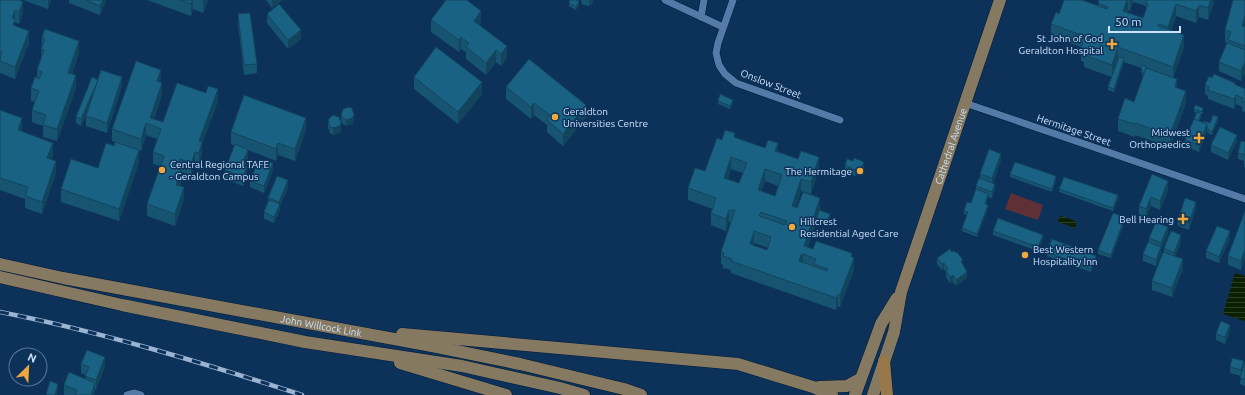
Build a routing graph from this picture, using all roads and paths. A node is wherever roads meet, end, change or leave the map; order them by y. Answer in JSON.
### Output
{"nodes":[{"id":1,"x":665,"y":0,"type":"edge"},
{"id":2,"x":704,"y":0,"type":"edge"},
{"id":3,"x":733,"y":0,"type":"edge"},
{"id":4,"x":1000,"y":0,"type":"edge"},
{"id":5,"x":701,"y":17,"type":"junction"},
{"id":6,"x":723,"y":27,"type":"junction"},
{"id":7,"x":965,"y":103,"type":"junction"},
{"id":8,"x":840,"y":120,"type":"dead end"},
{"id":9,"x":1245,"y":199,"type":"edge"},
{"id":10,"x":0,"y":264,"type":"edge"},
{"id":11,"x":0,"y":277,"type":"edge"},
{"id":12,"x":901,"y":292,"type":"junction"},
{"id":13,"x":264,"y":315,"type":"junction"},
{"id":14,"x":305,"y":342,"type":"junction"},
{"id":15,"x":884,"y":361,"type":"junction"},
{"id":16,"x":860,"y":379,"type":"junction"},
{"id":17,"x":813,"y":387,"type":"junction"},
{"id":18,"x":127,"y":395,"type":"edge"},
{"id":19,"x":141,"y":395,"type":"edge"},
{"id":20,"x":506,"y":395,"type":"edge"},
{"id":21,"x":584,"y":395,"type":"edge"},
{"id":22,"x":641,"y":395,"type":"edge"},
{"id":23,"x":832,"y":395,"type":"edge"},
{"id":24,"x":855,"y":395,"type":"edge"},
{"id":25,"x":873,"y":395,"type":"edge"},
{"id":26,"x":887,"y":395,"type":"edge"}],
"edges":[{"from":1,"to":5,"type":"street"},
{"from":2,"to":5,"type":"street"},
{"from":3,"to":6,"type":"street","name":"Onslow Street"},
{"from":4,"to":7,"type":"main road","name":"Cathedral Avenue"},
{"from":5,"to":6,"type":"street"},
{"from":6,"to":8,"type":"street","name":"Onslow Street"},
{"from":7,"to":9,"type":"street","name":"Hermitage Street"},
{"from":7,"to":12,"type":"main road","name":"Cathedral Avenue"},
{"from":10,"to":13,"type":"main road","name":"John Willcock Link"},
{"from":11,"to":14,"type":"main road","name":"John Willcock Link"},
{"from":12,"to":15,"type":"main road","name":"Cathedral Avenue"},
{"from":12,"to":16,"type":"main road","name":"Cathedral Avenue"},
{"from":13,"to":17,"type":"main road"},
{"from":13,"to":22,"type":"main road","name":"John Willcock Link"},
{"from":14,"to":20,"type":"main road"},
{"from":14,"to":21,"type":"main road","name":"John Willcock Link"},
{"from":15,"to":25,"type":"main road","name":"Cathedral Avenue"},
{"from":15,"to":26,"type":"highway"},
{"from":16,"to":17,"type":"main road"},
{"from":16,"to":24,"type":"main road","name":"Cathedral Avenue"},
{"from":17,"to":23,"type":"main road"},
{"from":18,"to":19,"type":"street"}]}
